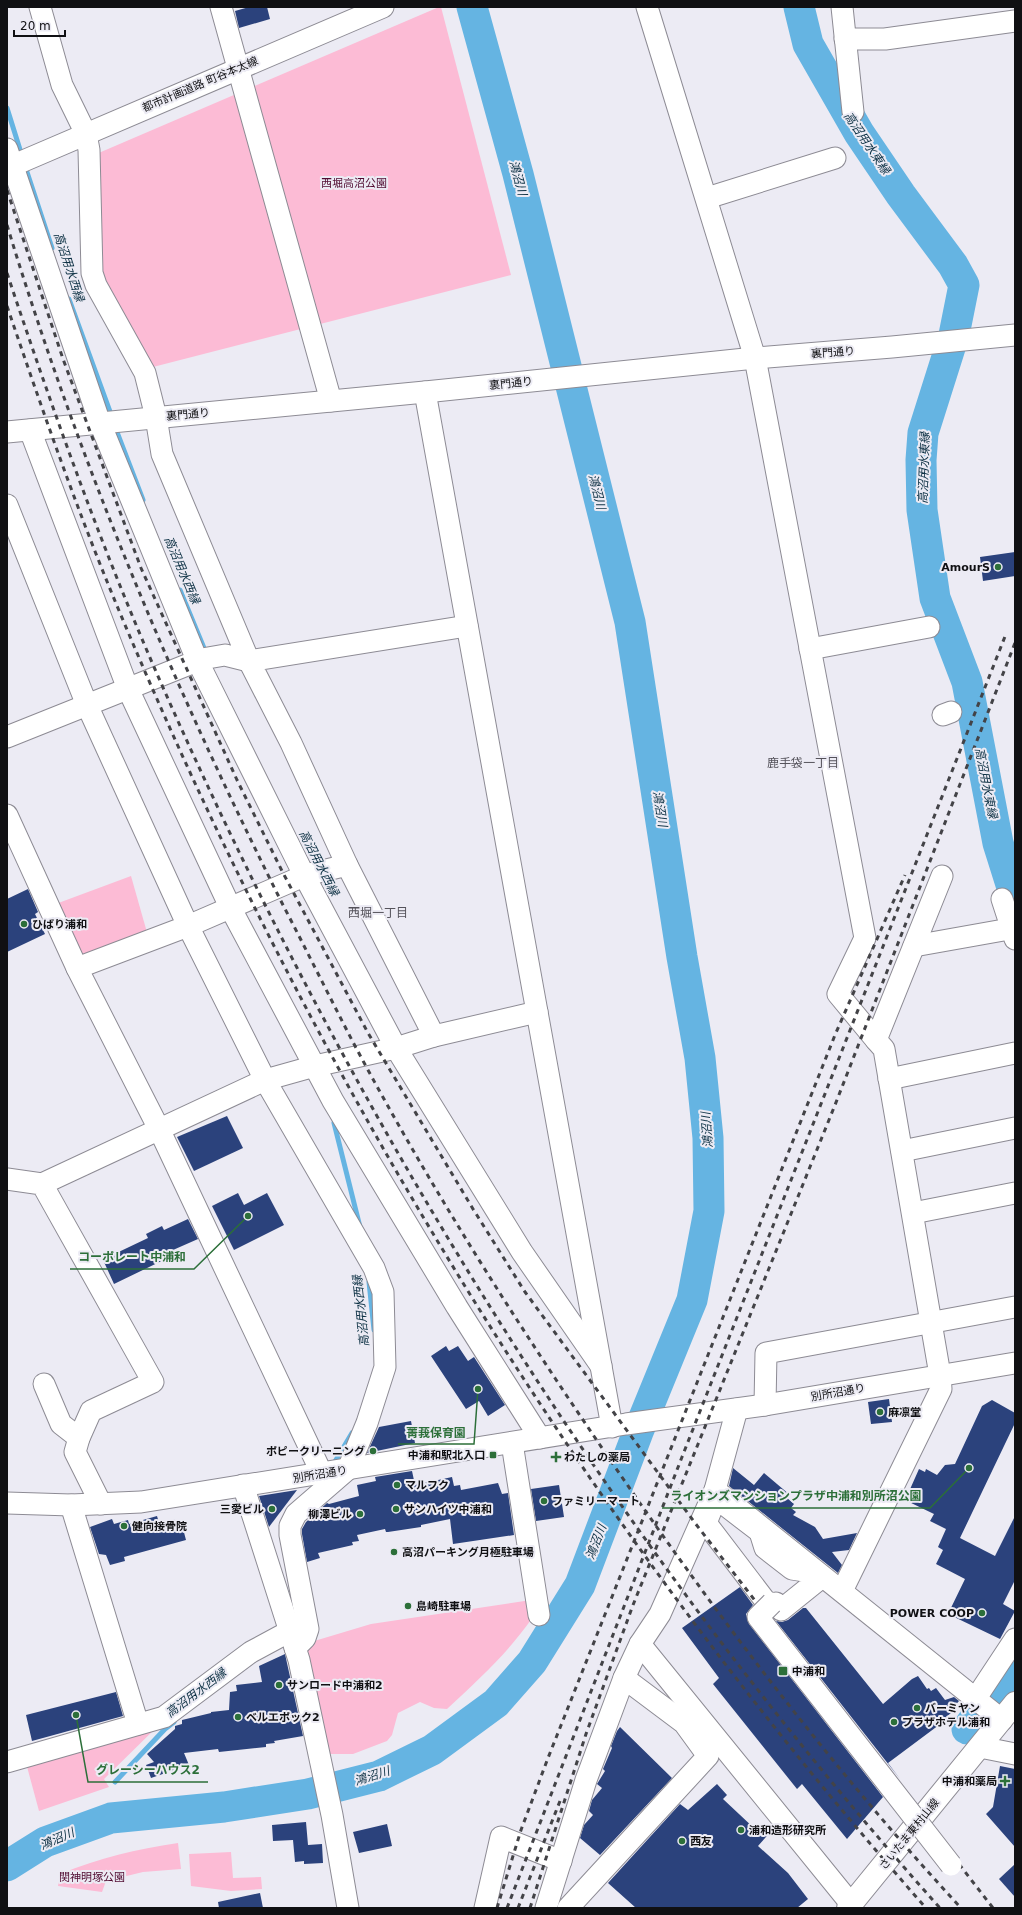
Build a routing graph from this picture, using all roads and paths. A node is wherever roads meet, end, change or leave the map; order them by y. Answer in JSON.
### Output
{"nodes":[{"id":1,"x":40,"y":7,"type":"edge"},
{"id":2,"x":221,"y":7,"type":"edge"},
{"id":3,"x":382,"y":7,"type":"edge"},
{"id":4,"x":647,"y":7,"type":"edge"},
{"id":5,"x":842,"y":7,"type":"edge"},
{"id":6,"x":1015,"y":21,"type":"edge"},
{"id":7,"x":845,"y":39,"type":"junction"},
{"id":8,"x":239,"y":67,"type":"junction"},
{"id":9,"x":853,"y":112,"type":"dead end"},
{"id":10,"x":86,"y":134,"type":"junction"},
{"id":11,"x":835,"y":158,"type":"dead end"},
{"id":12,"x":15,"y":161,"type":"edge"},
{"id":13,"x":707,"y":198,"type":"junction"},
{"id":14,"x":1015,"y":335,"type":"edge"},
{"id":15,"x":755,"y":358,"type":"junction"},
{"id":16,"x":425,"y":392,"type":"junction"},
{"id":17,"x":331,"y":401,"type":"junction"},
{"id":18,"x":156,"y":417,"type":"junction"},
{"id":19,"x":108,"y":422,"type":"junction"},
{"id":20,"x":30,"y":430,"type":"junction"},
{"id":21,"x":7,"y":432,"type":"edge"},
{"id":22,"x":7,"y":505,"type":"edge"},
{"id":23,"x":467,"y":626,"type":"junction"},
{"id":24,"x":929,"y":627,"type":"dead end"},
{"id":25,"x":810,"y":649,"type":"junction"},
{"id":26,"x":200,"y":660,"type":"junction"},
{"id":27,"x":249,"y":661,"type":"junction"},
{"id":28,"x":128,"y":689,"type":"junction"},
{"id":29,"x":87,"y":705,"type":"junction"},
{"id":30,"x":7,"y":736,"type":"edge"},
{"id":31,"x":7,"y":815,"type":"edge"},
{"id":32,"x":347,"y":865,"type":"junction"},
{"id":33,"x":311,"y":874,"type":"junction"},
{"id":34,"x":942,"y":876,"type":"dead end"},
{"id":35,"x":1002,"y":899,"type":"dead end"},
{"id":36,"x":231,"y":909,"type":"junction"},
{"id":37,"x":188,"y":926,"type":"junction"},
{"id":38,"x":1014,"y":932,"type":"edge"},
{"id":39,"x":914,"y":946,"type":"junction"},
{"id":40,"x":77,"y":968,"type":"junction"},
{"id":41,"x":537,"y":1012,"type":"junction"},
{"id":42,"x":434,"y":1036,"type":"junction"},
{"id":43,"x":876,"y":1040,"type":"junction"},
{"id":44,"x":396,"y":1048,"type":"junction"},
{"id":45,"x":1015,"y":1053,"type":"edge"},
{"id":46,"x":315,"y":1066,"type":"junction"},
{"id":47,"x":888,"y":1079,"type":"junction"},
{"id":48,"x":265,"y":1080,"type":"junction"},
{"id":49,"x":159,"y":1128,"type":"junction"},
{"id":50,"x":1015,"y":1128,"type":"edge"},
{"id":51,"x":902,"y":1151,"type":"junction"},
{"id":52,"x":7,"y":1179,"type":"edge"},
{"id":53,"x":42,"y":1184,"type":"junction"},
{"id":54,"x":1015,"y":1193,"type":"edge"},
{"id":55,"x":913,"y":1213,"type":"junction"},
{"id":56,"x":1015,"y":1307,"type":"edge"},
{"id":57,"x":930,"y":1322,"type":"junction"},
{"id":58,"x":1015,"y":1363,"type":"edge"},
{"id":59,"x":601,"y":1366,"type":"junction"},
{"id":60,"x":940,"y":1375,"type":"junction"},
{"id":61,"x":44,"y":1384,"type":"dead end"},
{"id":62,"x":765,"y":1405,"type":"junction"},
{"id":63,"x":737,"y":1409,"type":"junction"},
{"id":64,"x":621,"y":1425,"type":"junction"},
{"id":65,"x":79,"y":1438,"type":"junction"},
{"id":66,"x":540,"y":1438,"type":"junction"},
{"id":67,"x":512,"y":1443,"type":"junction"},
{"id":68,"x":332,"y":1472,"type":"junction"},
{"id":69,"x":243,"y":1485,"type":"junction"},
{"id":70,"x":714,"y":1490,"type":"junction"},
{"id":71,"x":7,"y":1503,"type":"edge"},
{"id":72,"x":100,"y":1504,"type":"junction"},
{"id":73,"x":71,"y":1505,"type":"junction"},
{"id":74,"x":706,"y":1523,"type":"joint"},
{"id":75,"x":842,"y":1591,"type":"junction"},
{"id":76,"x":772,"y":1603,"type":"dead end"},
{"id":77,"x":539,"y":1615,"type":"dead end"},
{"id":78,"x":293,"y":1640,"type":"junction"},
{"id":79,"x":640,"y":1644,"type":"junction"},
{"id":80,"x":1010,"y":1652,"type":"edge"},
{"id":81,"x":624,"y":1678,"type":"junction"},
{"id":82,"x":992,"y":1706,"type":"edge"},
{"id":83,"x":138,"y":1724,"type":"junction"},
{"id":84,"x":980,"y":1747,"type":"junction"},
{"id":85,"x":1015,"y":1754,"type":"edge"},
{"id":86,"x":7,"y":1762,"type":"edge"},
{"id":87,"x":561,"y":1860,"type":"junction"},
{"id":88,"x":950,"y":1865,"type":"dead end"},
{"id":89,"x":552,"y":1904,"type":"edge"},
{"id":90,"x":850,"y":1906,"type":"edge"},
{"id":91,"x":348,"y":1908,"type":"edge"},
{"id":92,"x":485,"y":1908,"type":"edge"},
{"id":93,"x":568,"y":1908,"type":"edge"}],
"edges":[{"from":1,"to":10,"type":"street"},
{"from":2,"to":8,"type":"street"},
{"from":3,"to":8,"type":"street","name":"都市計画道路 町谷本太線"},
{"from":4,"to":13,"type":"street"},
{"from":5,"to":7,"type":"street"},
{"from":6,"to":7,"type":"street"},
{"from":7,"to":9,"type":"street"},
{"from":8,"to":10,"type":"street","name":"都市計画道路 町谷本太線"},
{"from":8,"to":17,"type":"street"},
{"from":10,"to":12,"type":"street","name":"都市計画道路 町谷本太線"},
{"from":10,"to":18,"type":"street"},
{"from":11,"to":13,"type":"street"},
{"from":12,"to":19,"type":"street"},
{"from":13,"to":15,"type":"street"},
{"from":14,"to":15,"type":"street","name":"裏門通り"},
{"from":15,"to":16,"type":"street","name":"裏門通り"},
{"from":15,"to":25,"type":"street"},
{"from":16,"to":17,"type":"street","name":"裏門通り"},
{"from":16,"to":23,"type":"street"},
{"from":17,"to":18,"type":"street","name":"裏門通り"},
{"from":18,"to":19,"type":"street","name":"裏門通り"},
{"from":18,"to":27,"type":"street"},
{"from":19,"to":20,"type":"street","name":"裏門通り"},
{"from":19,"to":26,"type":"street"},
{"from":20,"to":21,"type":"street","name":"裏門通り"},
{"from":20,"to":28,"type":"street"},
{"from":22,"to":29,"type":"street"},
{"from":23,"to":27,"type":"street"},
{"from":23,"to":41,"type":"street"},
{"from":24,"to":25,"type":"street"},
{"from":25,"to":43,"type":"street"},
{"from":26,"to":27,"type":"street"},
{"from":26,"to":28,"type":"street"},
{"from":26,"to":33,"type":"street"},
{"from":27,"to":32,"type":"street"},
{"from":28,"to":29,"type":"street"},
{"from":28,"to":36,"type":"street"},
{"from":29,"to":30,"type":"street"},
{"from":29,"to":37,"type":"street"},
{"from":31,"to":40,"type":"street"},
{"from":32,"to":33,"type":"street"},
{"from":32,"to":42,"type":"street"},
{"from":33,"to":36,"type":"street"},
{"from":33,"to":44,"type":"street"},
{"from":34,"to":39,"type":"street"},
{"from":35,"to":38,"type":"street"},
{"from":36,"to":37,"type":"street"},
{"from":36,"to":46,"type":"street"},
{"from":37,"to":40,"type":"street"},
{"from":37,"to":48,"type":"street"},
{"from":38,"to":39,"type":"street"},
{"from":39,"to":43,"type":"street"},
{"from":40,"to":49,"type":"street"},
{"from":41,"to":42,"type":"street"},
{"from":41,"to":59,"type":"street"},
{"from":42,"to":44,"type":"street"},
{"from":43,"to":47,"type":"street"},
{"from":44,"to":46,"type":"street"},
{"from":44,"to":59,"type":"street"},
{"from":45,"to":47,"type":"street"},
{"from":46,"to":48,"type":"street"},
{"from":46,"to":66,"type":"street"},
{"from":47,"to":51,"type":"street"},
{"from":48,"to":49,"type":"street"},
{"from":48,"to":68,"type":"street"},
{"from":49,"to":53,"type":"street"},
{"from":49,"to":68,"type":"street"},
{"from":50,"to":51,"type":"street"},
{"from":51,"to":55,"type":"street"},
{"from":52,"to":53,"type":"street"},
{"from":53,"to":65,"type":"street"},
{"from":54,"to":55,"type":"street"},
{"from":55,"to":57,"type":"street"},
{"from":56,"to":57,"type":"street"},
{"from":57,"to":60,"type":"street"},
{"from":57,"to":62,"type":"street"},
{"from":58,"to":60,"type":"street","name":"別所沼通り"},
{"from":59,"to":64,"type":"street"},
{"from":60,"to":62,"type":"street","name":"別所沼通り"},
{"from":60,"to":75,"type":"street"},
{"from":61,"to":65,"type":"street"},
{"from":62,"to":63,"type":"street","name":"別所沼通り"},
{"from":63,"to":64,"type":"street","name":"別所沼通り"},
{"from":63,"to":70,"type":"street"},
{"from":64,"to":66,"type":"street","name":"別所沼通り"},
{"from":65,"to":72,"type":"street"},
{"from":66,"to":67,"type":"street","name":"別所沼通り"},
{"from":67,"to":68,"type":"street","name":"別所沼通り"},
{"from":67,"to":77,"type":"street"},
{"from":68,"to":69,"type":"street","name":"別所沼通り"},
{"from":68,"to":78,"type":"street"},
{"from":69,"to":72,"type":"street","name":"別所沼通り"},
{"from":69,"to":78,"type":"street"},
{"from":70,"to":75,"type":"street"},
{"from":70,"to":79,"type":"street"},
{"from":71,"to":73,"type":"street","name":"別所沼通り"},
{"from":72,"to":73,"type":"street","name":"別所沼通り"},
{"from":73,"to":83,"type":"street"},
{"from":74,"to":74,"type":"street"},
{"from":75,"to":82,"type":"street"},
{"from":76,"to":88,"type":"street","bridge":true},
{"from":78,"to":83,"type":"street"},
{"from":78,"to":91,"type":"street"},
{"from":79,"to":81,"type":"street"},
{"from":79,"to":90,"type":"street"},
{"from":80,"to":82,"type":"street"},
{"from":81,"to":87,"type":"street"},
{"from":81,"to":93,"type":"street"},
{"from":82,"to":84,"type":"main road","name":"さいたま東村山線"},
{"from":83,"to":86,"type":"street"},
{"from":84,"to":85,"type":"street"},
{"from":84,"to":90,"type":"main road","name":"さいたま東村山線"},
{"from":87,"to":89,"type":"street"},
{"from":87,"to":92,"type":"street"}]}
